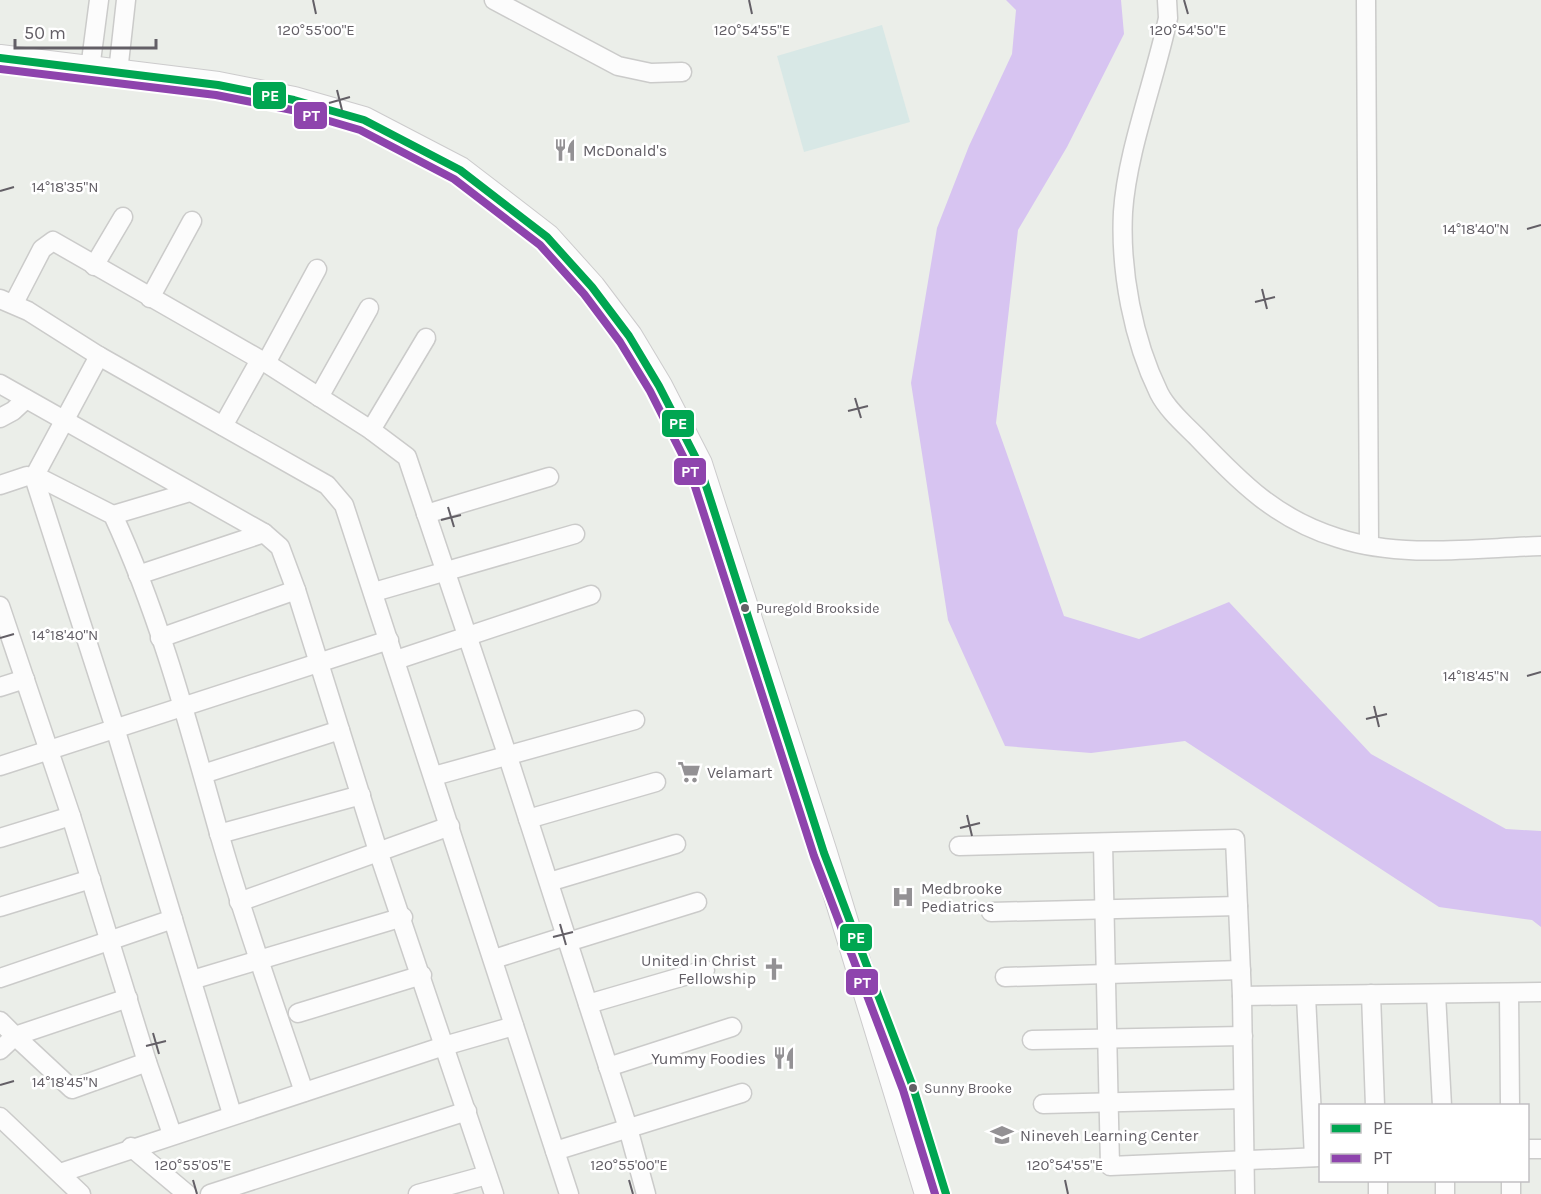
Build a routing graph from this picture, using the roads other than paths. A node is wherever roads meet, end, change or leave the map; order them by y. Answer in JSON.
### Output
{"nodes":[{"id":1,"x":99,"y":0,"type":"edge"},
{"id":2,"x":126,"y":0,"type":"edge"},
{"id":3,"x":494,"y":0,"type":"edge"},
{"id":4,"x":1167,"y":0,"type":"edge"},
{"id":5,"x":1366,"y":0,"type":"edge"},
{"id":6,"x":0,"y":58,"type":"edge"},
{"id":7,"x":90,"y":69,"type":"junction"},
{"id":8,"x":118,"y":72,"type":"junction"},
{"id":9,"x":682,"y":72,"type":"dead end"},
{"id":10,"x":123,"y":217,"type":"dead end"},
{"id":11,"x":192,"y":221,"type":"dead end"},
{"id":12,"x":94,"y":266,"type":"junction"},
{"id":13,"x":317,"y":269,"type":"dead end"},
{"id":14,"x":150,"y":298,"type":"junction"},
{"id":15,"x":7,"y":301,"type":"edge"},
{"id":16,"x":369,"y":308,"type":"dead end"},
{"id":17,"x":426,"y":338,"type":"dead end"},
{"id":18,"x":99,"y":356,"type":"junction"},
{"id":19,"x":263,"y":362,"type":"junction"},
{"id":20,"x":0,"y":384,"type":"edge"},
{"id":21,"x":319,"y":397,"type":"junction"},
{"id":22,"x":26,"y":399,"type":"junction"},
{"id":23,"x":0,"y":418,"type":"edge"},
{"id":24,"x":62,"y":421,"type":"junction"},
{"id":25,"x":223,"y":426,"type":"junction"},
{"id":26,"x":371,"y":430,"type":"junction"},
{"id":27,"x":34,"y":477,"type":"junction"},
{"id":28,"x":549,"y":477,"type":"dead end"},
{"id":29,"x":0,"y":485,"type":"edge"},
{"id":30,"x":190,"y":492,"type":"junction"},
{"id":31,"x":426,"y":514,"type":"junction"},
{"id":32,"x":113,"y":515,"type":"junction"},
{"id":33,"x":264,"y":533,"type":"junction"},
{"id":34,"x":575,"y":534,"type":"dead end"},
{"id":35,"x":1369,"y":545,"type":"junction"},
{"id":36,"x":1541,"y":546,"type":"edge"},
{"id":37,"x":446,"y":573,"type":"junction"},
{"id":38,"x":138,"y":575,"type":"junction"},
{"id":39,"x":296,"y":590,"type":"junction"},
{"id":40,"x":374,"y":592,"type":"junction"},
{"id":41,"x":591,"y":595,"type":"dead end"},
{"id":42,"x":1,"y":614,"type":"edge"},
{"id":43,"x":468,"y":637,"type":"junction"},
{"id":44,"x":160,"y":638,"type":"junction"},
{"id":45,"x":389,"y":640,"type":"junction"},
{"id":46,"x":396,"y":660,"type":"junction"},
{"id":47,"x":319,"y":662,"type":"junction"},
{"id":48,"x":25,"y":679,"type":"junction"},
{"id":49,"x":0,"y":687,"type":"edge"},
{"id":50,"x":181,"y":707,"type":"junction"},
{"id":51,"x":634,"y":720,"type":"dead end"},
{"id":52,"x":114,"y":728,"type":"junction"},
{"id":53,"x":340,"y":730,"type":"junction"},
{"id":54,"x":48,"y":750,"type":"junction"},
{"id":55,"x":508,"y":757,"type":"junction"},
{"id":56,"x":0,"y":766,"type":"edge"},
{"id":57,"x":202,"y":774,"type":"junction"},
{"id":58,"x":434,"y":777,"type":"junction"},
{"id":59,"x":656,"y":782,"type":"dead end"},
{"id":60,"x":361,"y":795,"type":"junction"},
{"id":61,"x":71,"y":816,"type":"junction"},
{"id":62,"x":528,"y":819,"type":"junction"},
{"id":63,"x":450,"y":826,"type":"junction"},
{"id":64,"x":219,"y":834,"type":"junction"},
{"id":65,"x":0,"y":838,"type":"edge"},
{"id":66,"x":1103,"y":843,"type":"junction"},
{"id":67,"x":676,"y":844,"type":"dead end"},
{"id":68,"x":959,"y":846,"type":"dead end"},
{"id":69,"x":378,"y":850,"type":"junction"},
{"id":70,"x":824,"y":853,"type":"junction"},
{"id":71,"x":91,"y":879,"type":"junction"},
{"id":72,"x":549,"y":882,"type":"junction"},
{"id":73,"x":239,"y":902,"type":"junction"},
{"id":74,"x":697,"y":902,"type":"dead end"},
{"id":75,"x":1238,"y":906,"type":"junction"},
{"id":76,"x":0,"y":908,"type":"edge"},
{"id":77,"x":1103,"y":908,"type":"junction"},
{"id":78,"x":991,"y":912,"type":"dead end"},
{"id":79,"x":403,"y":918,"type":"junction"},
{"id":80,"x":174,"y":919,"type":"junction"},
{"id":81,"x":567,"y":939,"type":"junction"},
{"id":82,"x":111,"y":940,"type":"junction"},
{"id":83,"x":494,"y":959,"type":"junction"},
{"id":84,"x":259,"y":961,"type":"junction"},
{"id":85,"x":705,"y":970,"type":"dead end"},
{"id":86,"x":1241,"y":970,"type":"junction"},
{"id":87,"x":1105,"y":972,"type":"junction"},
{"id":88,"x":422,"y":975,"type":"junction"},
{"id":89,"x":1005,"y":977,"type":"dead end"},
{"id":90,"x":0,"y":978,"type":"edge"},
{"id":91,"x":192,"y":980,"type":"junction"},
{"id":92,"x":1541,"y":992,"type":"edge"},
{"id":93,"x":1371,"y":993,"type":"junction"},
{"id":94,"x":1509,"y":993,"type":"junction"},
{"id":95,"x":1436,"y":994,"type":"junction"},
{"id":96,"x":1242,"y":996,"type":"junction"},
{"id":97,"x":1306,"y":996,"type":"junction"},
{"id":98,"x":128,"y":998,"type":"junction"},
{"id":99,"x":588,"y":1004,"type":"junction"},
{"id":100,"x":298,"y":1013,"type":"dead end"},
{"id":101,"x":0,"y":1021,"type":"edge"},
{"id":102,"x":514,"y":1026,"type":"junction"},
{"id":103,"x":732,"y":1027,"type":"dead end"},
{"id":104,"x":15,"y":1036,"type":"junction"},
{"id":105,"x":1243,"y":1036,"type":"junction"},
{"id":106,"x":1108,"y":1038,"type":"junction"},
{"id":107,"x":1032,"y":1040,"type":"dead end"},
{"id":108,"x":444,"y":1046,"type":"junction"},
{"id":109,"x":0,"y":1050,"type":"edge"},
{"id":110,"x":147,"y":1062,"type":"junction"},
{"id":111,"x":608,"y":1066,"type":"junction"},
{"id":112,"x":304,"y":1092,"type":"junction"},
{"id":113,"x":742,"y":1093,"type":"dead end"},
{"id":114,"x":1243,"y":1099,"type":"junction"},
{"id":115,"x":1108,"y":1102,"type":"junction"},
{"id":116,"x":1043,"y":1104,"type":"dead end"},
{"id":117,"x":1375,"y":1104,"type":"edge"},
{"id":118,"x":1442,"y":1104,"type":"edge"},
{"id":119,"x":1510,"y":1104,"type":"edge"},
{"id":120,"x":467,"y":1111,"type":"junction"},
{"id":121,"x":232,"y":1114,"type":"junction"},
{"id":122,"x":2,"y":1123,"type":"edge"},
{"id":123,"x":628,"y":1128,"type":"junction"},
{"id":124,"x":172,"y":1134,"type":"junction"},
{"id":125,"x":131,"y":1147,"type":"junction"},
{"id":126,"x":555,"y":1151,"type":"junction"},
{"id":127,"x":1317,"y":1157,"type":"edge"},
{"id":128,"x":1244,"y":1160,"type":"junction"},
{"id":129,"x":60,"y":1173,"type":"junction"},
{"id":130,"x":487,"y":1175,"type":"junction"},
{"id":131,"x":81,"y":1194,"type":"edge"},
{"id":132,"x":187,"y":1194,"type":"edge"},
{"id":133,"x":210,"y":1194,"type":"edge"},
{"id":134,"x":418,"y":1194,"type":"edge"},
{"id":135,"x":494,"y":1194,"type":"edge"},
{"id":136,"x":569,"y":1194,"type":"edge"},
{"id":137,"x":646,"y":1194,"type":"edge"},
{"id":138,"x":928,"y":1194,"type":"edge"},
{"id":139,"x":946,"y":1194,"type":"edge"},
{"id":140,"x":1245,"y":1194,"type":"edge"}],
"edges":[{"from":1,"to":7,"type":"street"},
{"from":2,"to":8,"type":"street"},
{"from":3,"to":9,"type":"street"},
{"from":4,"to":35,"type":"street"},
{"from":5,"to":35,"type":"street"},
{"from":6,"to":7,"type":"main road"},
{"from":7,"to":8,"type":"main road"},
{"from":8,"to":70,"type":"main road"},
{"from":10,"to":12,"type":"street"},
{"from":11,"to":14,"type":"street"},
{"from":12,"to":14,"type":"street"},
{"from":12,"to":15,"type":"street"},
{"from":13,"to":19,"type":"street"},
{"from":14,"to":19,"type":"street"},
{"from":15,"to":18,"type":"street"},
{"from":16,"to":21,"type":"street"},
{"from":17,"to":26,"type":"street"},
{"from":18,"to":24,"type":"street"},
{"from":18,"to":25,"type":"street"},
{"from":19,"to":21,"type":"street"},
{"from":19,"to":25,"type":"street"},
{"from":20,"to":22,"type":"street"},
{"from":21,"to":26,"type":"street"},
{"from":22,"to":23,"type":"street"},
{"from":22,"to":24,"type":"street"},
{"from":24,"to":27,"type":"street"},
{"from":24,"to":30,"type":"street"},
{"from":25,"to":40,"type":"street"},
{"from":26,"to":31,"type":"street"},
{"from":27,"to":29,"type":"street"},
{"from":27,"to":32,"type":"street"},
{"from":27,"to":52,"type":"street"},
{"from":28,"to":31,"type":"street"},
{"from":30,"to":32,"type":"street"},
{"from":30,"to":33,"type":"street"},
{"from":31,"to":37,"type":"street"},
{"from":32,"to":38,"type":"street"},
{"from":33,"to":38,"type":"street"},
{"from":33,"to":39,"type":"street"},
{"from":34,"to":37,"type":"street"},
{"from":35,"to":36,"type":"street"},
{"from":37,"to":40,"type":"street"},
{"from":37,"to":43,"type":"street"},
{"from":38,"to":44,"type":"street"},
{"from":39,"to":44,"type":"street"},
{"from":39,"to":47,"type":"street"},
{"from":40,"to":45,"type":"street"},
{"from":41,"to":43,"type":"street"},
{"from":42,"to":48,"type":"street"},
{"from":43,"to":46,"type":"street"},
{"from":43,"to":55,"type":"street"},
{"from":44,"to":50,"type":"street"},
{"from":45,"to":46,"type":"street"},
{"from":45,"to":47,"type":"street"},
{"from":46,"to":58,"type":"street"},
{"from":47,"to":50,"type":"street"},
{"from":47,"to":53,"type":"street"},
{"from":48,"to":49,"type":"street"},
{"from":48,"to":54,"type":"street"},
{"from":50,"to":52,"type":"street"},
{"from":50,"to":57,"type":"street"},
{"from":51,"to":55,"type":"street"},
{"from":52,"to":54,"type":"street"},
{"from":52,"to":80,"type":"street"},
{"from":53,"to":57,"type":"street"},
{"from":53,"to":60,"type":"street"},
{"from":54,"to":56,"type":"street"},
{"from":54,"to":61,"type":"street"},
{"from":55,"to":58,"type":"street"},
{"from":55,"to":62,"type":"street"},
{"from":57,"to":64,"type":"street"},
{"from":58,"to":63,"type":"street"},
{"from":59,"to":62,"type":"street"},
{"from":60,"to":64,"type":"street"},
{"from":60,"to":69,"type":"street"},
{"from":61,"to":65,"type":"street"},
{"from":61,"to":71,"type":"street"},
{"from":62,"to":72,"type":"street"},
{"from":63,"to":69,"type":"street"},
{"from":63,"to":83,"type":"street"},
{"from":64,"to":73,"type":"street"},
{"from":66,"to":68,"type":"street"},
{"from":66,"to":75,"type":"street"},
{"from":66,"to":77,"type":"street"},
{"from":67,"to":72,"type":"street"},
{"from":69,"to":73,"type":"street"},
{"from":69,"to":79,"type":"street"},
{"from":70,"to":138,"type":"main road"},
{"from":70,"to":139,"type":"main road"},
{"from":71,"to":76,"type":"street"},
{"from":71,"to":82,"type":"street"},
{"from":72,"to":81,"type":"street"},
{"from":73,"to":84,"type":"street"},
{"from":74,"to":81,"type":"street"},
{"from":75,"to":77,"type":"street"},
{"from":75,"to":86,"type":"street"},
{"from":77,"to":78,"type":"street"},
{"from":77,"to":87,"type":"street"},
{"from":79,"to":84,"type":"street"},
{"from":79,"to":88,"type":"street"},
{"from":80,"to":82,"type":"street"},
{"from":80,"to":91,"type":"street"},
{"from":81,"to":83,"type":"street"},
{"from":81,"to":99,"type":"street"},
{"from":82,"to":90,"type":"street"},
{"from":82,"to":98,"type":"street"},
{"from":83,"to":102,"type":"street"},
{"from":84,"to":91,"type":"street"},
{"from":84,"to":112,"type":"street"},
{"from":85,"to":99,"type":"street"},
{"from":86,"to":87,"type":"street"},
{"from":86,"to":96,"type":"street"},
{"from":87,"to":89,"type":"street"},
{"from":87,"to":106,"type":"street"},
{"from":88,"to":100,"type":"street"},
{"from":88,"to":108,"type":"street"},
{"from":91,"to":121,"type":"street"},
{"from":92,"to":94,"type":"street"},
{"from":93,"to":95,"type":"street"},
{"from":93,"to":97,"type":"street"},
{"from":93,"to":117,"type":"street"},
{"from":94,"to":95,"type":"street"},
{"from":94,"to":119,"type":"street"},
{"from":95,"to":118,"type":"street"},
{"from":96,"to":97,"type":"street"},
{"from":96,"to":105,"type":"street"},
{"from":97,"to":127,"type":"street"},
{"from":98,"to":104,"type":"street"},
{"from":98,"to":110,"type":"street"},
{"from":99,"to":111,"type":"street"},
{"from":101,"to":104,"type":"street"},
{"from":102,"to":108,"type":"street"},
{"from":102,"to":126,"type":"street"},
{"from":103,"to":111,"type":"street"},
{"from":104,"to":109,"type":"street"},
{"from":104,"to":110,"type":"street"},
{"from":105,"to":106,"type":"street"},
{"from":105,"to":114,"type":"street"},
{"from":106,"to":107,"type":"street"},
{"from":106,"to":115,"type":"street"},
{"from":108,"to":112,"type":"street"},
{"from":108,"to":120,"type":"street"},
{"from":110,"to":124,"type":"street"},
{"from":111,"to":123,"type":"street"},
{"from":112,"to":121,"type":"street"},
{"from":113,"to":123,"type":"street"},
{"from":114,"to":115,"type":"street"},
{"from":114,"to":128,"type":"street"},
{"from":115,"to":116,"type":"street"},
{"from":115,"to":128,"type":"street"},
{"from":120,"to":130,"type":"street"},
{"from":120,"to":133,"type":"street"},
{"from":121,"to":124,"type":"street"},
{"from":122,"to":129,"type":"street"},
{"from":123,"to":126,"type":"street"},
{"from":123,"to":137,"type":"street"},
{"from":124,"to":125,"type":"street"},
{"from":125,"to":129,"type":"street"},
{"from":125,"to":132,"type":"street"},
{"from":126,"to":136,"type":"street"},
{"from":127,"to":128,"type":"street"},
{"from":128,"to":140,"type":"street"},
{"from":129,"to":131,"type":"street"},
{"from":130,"to":134,"type":"street"},
{"from":130,"to":135,"type":"street"}]}
